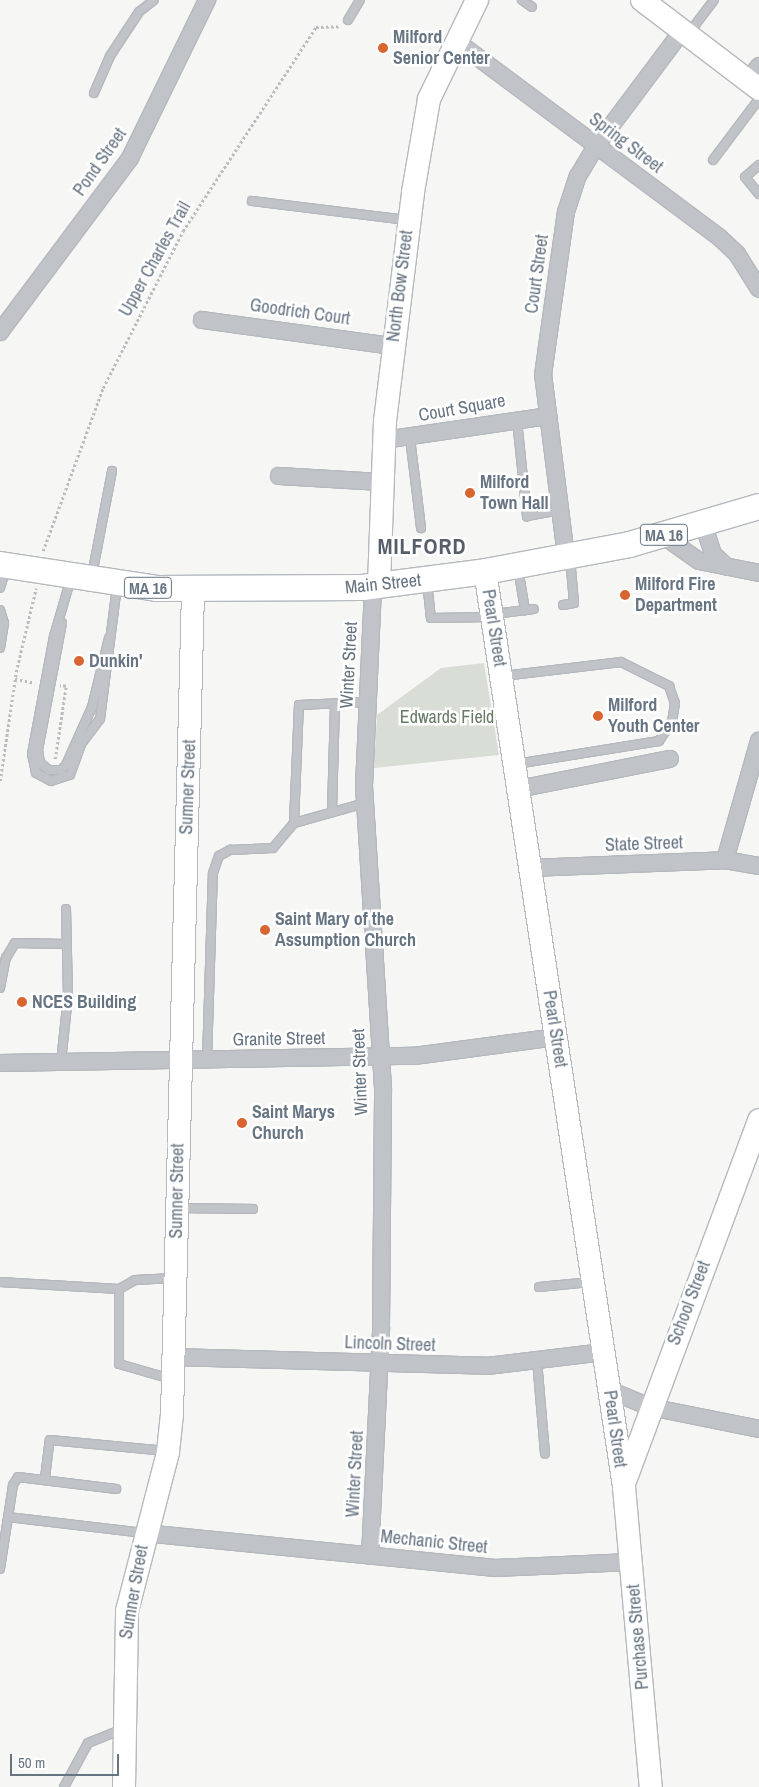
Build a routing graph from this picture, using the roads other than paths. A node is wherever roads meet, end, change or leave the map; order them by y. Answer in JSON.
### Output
{"nodes":[{"id":1,"x":154,"y":0,"type":"edge"},
{"id":2,"x":208,"y":0,"type":"edge"},
{"id":3,"x":360,"y":0,"type":"edge"},
{"id":4,"x":477,"y":0,"type":"edge"},
{"id":5,"x":522,"y":0,"type":"edge"},
{"id":6,"x":714,"y":0,"type":"edge"},
{"id":7,"x":648,"y":2,"type":"edge"},
{"id":8,"x":532,"y":7,"type":"dead end"},
{"id":9,"x":348,"y":20,"type":"road end"},
{"id":10,"x":685,"y":33,"type":"junction"},
{"id":11,"x":456,"y":41,"type":"junction"},
{"id":12,"x":756,"y":84,"type":"edge"},
{"id":13,"x":94,"y":93,"type":"dead end"},
{"id":14,"x":596,"y":146,"type":"junction"},
{"id":15,"x":713,"y":160,"type":"dead end"},
{"id":16,"x":759,"y":165,"type":"edge"},
{"id":17,"x":759,"y":194,"type":"edge"},
{"id":18,"x":252,"y":201,"type":"dead end"},
{"id":19,"x":409,"y":220,"type":"junction"},
{"id":20,"x":759,"y":289,"type":"edge"},
{"id":21,"x":202,"y":320,"type":"dead end"},
{"id":22,"x":0,"y":332,"type":"edge"},
{"id":23,"x":392,"y":346,"type":"junction"},
{"id":24,"x":548,"y":416,"type":"junction"},
{"id":25,"x":517,"y":419,"type":"junction"},
{"id":26,"x":410,"y":438,"type":"junction"},
{"id":27,"x":384,"y":440,"type":"junction"},
{"id":28,"x":112,"y":471,"type":"dead end"},
{"id":29,"x":279,"y":476,"type":"dead end"},
{"id":30,"x":381,"y":482,"type":"junction"},
{"id":31,"x":759,"y":506,"type":"edge"},
{"id":32,"x":563,"y":510,"type":"junction"},
{"id":33,"x":703,"y":523,"type":"junction"},
{"id":34,"x":421,"y":528,"type":"dead end"},
{"id":35,"x":662,"y":535,"type":"junction"},
{"id":36,"x":568,"y":556,"type":"junction"},
{"id":37,"x":518,"y":565,"type":"junction"},
{"id":38,"x":727,"y":567,"type":"junction"},
{"id":39,"x":485,"y":571,"type":"junction"},
{"id":40,"x":2,"y":572,"type":"edge"},
{"id":41,"x":759,"y":573,"type":"edge"},
{"id":42,"x":427,"y":579,"type":"junction"},
{"id":43,"x":81,"y":580,"type":"junction"},
{"id":44,"x":117,"y":585,"type":"junction"},
{"id":45,"x":376,"y":586,"type":"junction"},
{"id":46,"x":193,"y":590,"type":"junction"},
{"id":47,"x":563,"y":605,"type":"dead end"},
{"id":48,"x":534,"y":609,"type":"dead end"},
{"id":49,"x":0,"y":610,"type":"edge"},
{"id":50,"x":525,"y":610,"type":"junction"},
{"id":51,"x":492,"y":616,"type":"junction"},
{"id":52,"x":63,"y":619,"type":"junction"},
{"id":53,"x":109,"y":638,"type":"junction"},
{"id":54,"x":0,"y":648,"type":"edge"},
{"id":55,"x":501,"y":676,"type":"junction"},
{"id":56,"x":366,"y":702,"type":"junction"},
{"id":57,"x":335,"y":704,"type":"junction"},
{"id":58,"x":759,"y":741,"type":"edge"},
{"id":59,"x":670,"y":759,"type":"dead end"},
{"id":60,"x":514,"y":764,"type":"junction"},
{"id":61,"x":518,"y":789,"type":"junction"},
{"id":62,"x":365,"y":803,"type":"junction"},
{"id":63,"x":332,"y":810,"type":"junction"},
{"id":64,"x":294,"y":823,"type":"junction"},
{"id":65,"x":725,"y":860,"type":"junction"},
{"id":66,"x":759,"y":866,"type":"edge"},
{"id":67,"x":530,"y":868,"type":"junction"},
{"id":68,"x":66,"y":909,"type":"dead end"},
{"id":69,"x":66,"y":944,"type":"junction"},
{"id":70,"x":0,"y":988,"type":"edge"},
{"id":71,"x":39,"y":1001,"type":"dead end"},
{"id":72,"x":68,"y":1004,"type":"junction"},
{"id":73,"x":556,"y":1037,"type":"junction"},
{"id":74,"x":381,"y":1057,"type":"junction"},
{"id":75,"x":180,"y":1060,"type":"junction"},
{"id":76,"x":207,"y":1060,"type":"junction"},
{"id":77,"x":61,"y":1062,"type":"junction"},
{"id":78,"x":0,"y":1063,"type":"edge"},
{"id":79,"x":759,"y":1120,"type":"edge"},
{"id":80,"x":177,"y":1208,"type":"junction"},
{"id":81,"x":253,"y":1209,"type":"dead end"},
{"id":82,"x":175,"y":1278,"type":"junction"},
{"id":83,"x":593,"y":1281,"type":"junction"},
{"id":84,"x":0,"y":1282,"type":"edge"},
{"id":85,"x":539,"y":1286,"type":"dead end"},
{"id":86,"x":119,"y":1290,"type":"junction"},
{"id":87,"x":604,"y":1352,"type":"junction"},
{"id":88,"x":173,"y":1357,"type":"junction"},
{"id":89,"x":537,"y":1360,"type":"junction"},
{"id":90,"x":380,"y":1364,"type":"junction"},
{"id":91,"x":173,"y":1380,"type":"junction"},
{"id":92,"x":609,"y":1390,"type":"junction"},
{"id":93,"x":650,"y":1407,"type":"junction"},
{"id":94,"x":759,"y":1429,"type":"edge"},
{"id":95,"x":168,"y":1452,"type":"junction"},
{"id":96,"x":545,"y":1454,"type":"dead end"},
{"id":97,"x":45,"y":1478,"type":"junction"},
{"id":98,"x":624,"y":1487,"type":"junction"},
{"id":99,"x":116,"y":1488,"type":"dead end"},
{"id":100,"x":8,"y":1517,"type":"junction"},
{"id":101,"x":144,"y":1533,"type":"junction"},
{"id":102,"x":370,"y":1556,"type":"junction"},
{"id":103,"x":631,"y":1562,"type":"junction"},
{"id":104,"x":0,"y":1569,"type":"edge"},
{"id":105,"x":126,"y":1728,"type":"junction"},
{"id":106,"x":64,"y":1787,"type":"edge"},
{"id":107,"x":125,"y":1787,"type":"edge"},
{"id":108,"x":651,"y":1787,"type":"edge"}],
"edges":[{"from":1,"to":13,"type":"lane"},
{"from":2,"to":22,"type":"street","name":"Pond Street"},
{"from":3,"to":9,"type":"lane"},
{"from":4,"to":11,"type":"street","name":"North Bow Street"},
{"from":5,"to":8,"type":"lane"},
{"from":6,"to":10,"type":"lane"},
{"from":7,"to":10,"type":"street"},
{"from":10,"to":12,"type":"street"},
{"from":10,"to":14,"type":"street","name":"Court Street"},
{"from":11,"to":14,"type":"street","name":"Spring Street"},
{"from":11,"to":19,"type":"street","name":"North Bow Street"},
{"from":12,"to":15,"type":"lane"},
{"from":14,"to":20,"type":"street","name":"Spring Street"},
{"from":14,"to":24,"type":"street","name":"Court Street"},
{"from":16,"to":17,"type":"lane"},
{"from":18,"to":19,"type":"lane"},
{"from":19,"to":23,"type":"street","name":"North Bow Street"},
{"from":21,"to":23,"type":"street","name":"Goodrich Court"},
{"from":23,"to":27,"type":"street","name":"North Bow Street"},
{"from":24,"to":25,"type":"street","name":"Court Square"},
{"from":24,"to":32,"type":"street","name":"Court Street"},
{"from":25,"to":26,"type":"street","name":"Court Square"},
{"from":25,"to":32,"type":"lane"},
{"from":26,"to":27,"type":"street","name":"Court Square"},
{"from":26,"to":34,"type":"lane"},
{"from":27,"to":30,"type":"street","name":"North Bow Street"},
{"from":28,"to":43,"type":"lane"},
{"from":29,"to":30,"type":"street"},
{"from":30,"to":45,"type":"street","name":"North Bow Street"},
{"from":31,"to":33,"type":"main road","name":"Main Street","number":"MA 16"},
{"from":32,"to":36,"type":"street","name":"Court Street"},
{"from":33,"to":35,"type":"main road","name":"Main Street","number":"MA 16"},
{"from":33,"to":38,"type":"street"},
{"from":35,"to":36,"type":"main road","name":"Main Street","number":"MA 16"},
{"from":35,"to":38,"type":"street"},
{"from":36,"to":37,"type":"main road","name":"Main Street","number":"MA 16"},
{"from":36,"to":47,"type":"lane"},
{"from":37,"to":39,"type":"main road","name":"Main Street","number":"MA 16"},
{"from":37,"to":50,"type":"lane"},
{"from":38,"to":41,"type":"street"},
{"from":39,"to":42,"type":"main road","name":"Main Street","number":"MA 16"},
{"from":39,"to":51,"type":"street","name":"Pearl Street"},
{"from":40,"to":43,"type":"main road","name":"Main Street","number":"MA 16"},
{"from":42,"to":45,"type":"main road","name":"Main Street","number":"MA 16"},
{"from":42,"to":51,"type":"lane"},
{"from":43,"to":44,"type":"main road","name":"Main Street","number":"MA 16"},
{"from":43,"to":52,"type":"lane"},
{"from":44,"to":46,"type":"main road","name":"Main Street","number":"MA 16"},
{"from":44,"to":53,"type":"lane"},
{"from":45,"to":46,"type":"main road","name":"Main Street","number":"MA 16"},
{"from":45,"to":56,"type":"street","name":"Winter Street"},
{"from":46,"to":75,"type":"street","name":"Sumner Street"},
{"from":48,"to":50,"type":"lane"},
{"from":49,"to":54,"type":"lane"},
{"from":50,"to":51,"type":"lane"},
{"from":51,"to":55,"type":"street","name":"Pearl Street"},
{"from":52,"to":53,"type":"lane"},
{"from":52,"to":53,"type":"lane"},
{"from":55,"to":60,"type":"street","name":"Pearl Street"},
{"from":55,"to":60,"type":"lane"},
{"from":56,"to":57,"type":"lane"},
{"from":56,"to":62,"type":"street","name":"Winter Street"},
{"from":57,"to":63,"type":"lane"},
{"from":57,"to":64,"type":"lane"},
{"from":58,"to":65,"type":"street"},
{"from":59,"to":61,"type":"street"},
{"from":60,"to":61,"type":"street","name":"Pearl Street"},
{"from":61,"to":67,"type":"street","name":"Pearl Street"},
{"from":62,"to":63,"type":"lane"},
{"from":62,"to":74,"type":"street","name":"Winter Street"},
{"from":63,"to":64,"type":"lane"},
{"from":64,"to":76,"type":"lane"},
{"from":65,"to":66,"type":"street","name":"State Street"},
{"from":65,"to":67,"type":"street","name":"State Street"},
{"from":67,"to":73,"type":"street","name":"Pearl Street"},
{"from":68,"to":69,"type":"lane"},
{"from":69,"to":70,"type":"lane"},
{"from":69,"to":72,"type":"lane"},
{"from":71,"to":72,"type":"lane"},
{"from":72,"to":77,"type":"lane"},
{"from":73,"to":74,"type":"street","name":"Granite Street"},
{"from":73,"to":83,"type":"street","name":"Pearl Street"},
{"from":74,"to":76,"type":"street","name":"Granite Street"},
{"from":74,"to":90,"type":"street","name":"Winter Street"},
{"from":75,"to":76,"type":"street","name":"Granite Street"},
{"from":75,"to":77,"type":"street","name":"Granite Street"},
{"from":75,"to":80,"type":"street","name":"Sumner Street"},
{"from":77,"to":78,"type":"street","name":"Granite Street"},
{"from":79,"to":93,"type":"street","name":"School Street"},
{"from":80,"to":81,"type":"lane"},
{"from":80,"to":82,"type":"street","name":"Sumner Street"},
{"from":82,"to":86,"type":"lane"},
{"from":82,"to":88,"type":"street","name":"Sumner Street"},
{"from":83,"to":85,"type":"lane"},
{"from":83,"to":87,"type":"street","name":"Pearl Street"},
{"from":84,"to":86,"type":"lane"},
{"from":86,"to":91,"type":"lane"},
{"from":87,"to":89,"type":"street","name":"Lincoln Street"},
{"from":87,"to":92,"type":"street","name":"Pearl Street"},
{"from":88,"to":90,"type":"street","name":"Lincoln Street"},
{"from":88,"to":91,"type":"street","name":"Sumner Street"},
{"from":89,"to":90,"type":"street","name":"Lincoln Street"},
{"from":89,"to":96,"type":"lane"},
{"from":90,"to":102,"type":"street","name":"Winter Street"},
{"from":91,"to":95,"type":"street","name":"Sumner Street"},
{"from":92,"to":93,"type":"street"},
{"from":92,"to":98,"type":"street","name":"Pearl Street"},
{"from":93,"to":94,"type":"street"},
{"from":93,"to":98,"type":"street","name":"School Street"},
{"from":95,"to":97,"type":"lane"},
{"from":95,"to":101,"type":"street","name":"Sumner Street"},
{"from":97,"to":99,"type":"lane"},
{"from":97,"to":100,"type":"lane"},
{"from":98,"to":103,"type":"street","name":"Purchase Street"},
{"from":100,"to":101,"type":"lane"},
{"from":100,"to":104,"type":"lane"},
{"from":101,"to":102,"type":"street","name":"Mechanic Street"},
{"from":101,"to":105,"type":"street","name":"Sumner Street"},
{"from":102,"to":103,"type":"street","name":"Mechanic Street"},
{"from":103,"to":108,"type":"street","name":"Purchase Street"},
{"from":105,"to":106,"type":"lane"},
{"from":105,"to":107,"type":"street","name":"Sumner Street"}]}
